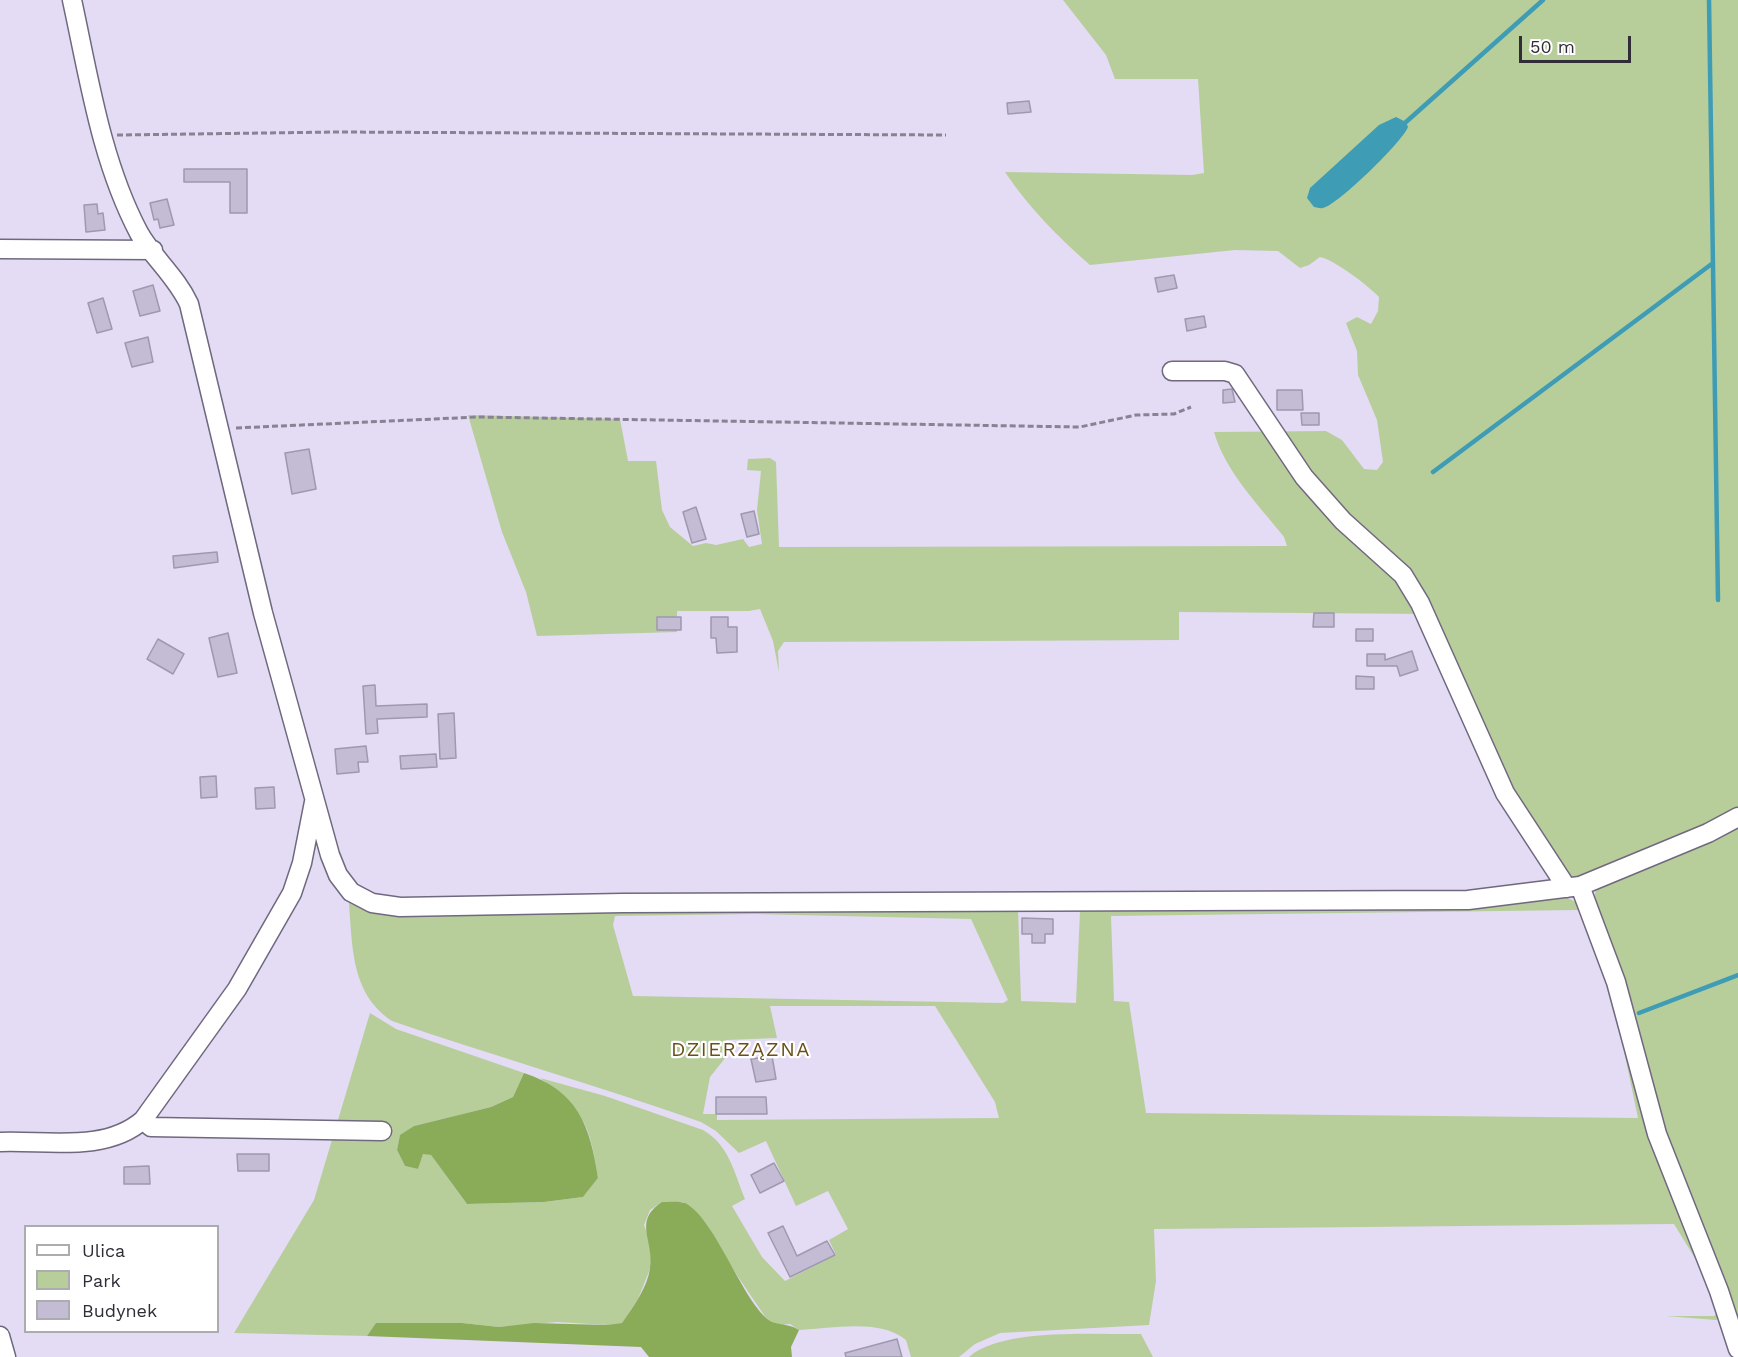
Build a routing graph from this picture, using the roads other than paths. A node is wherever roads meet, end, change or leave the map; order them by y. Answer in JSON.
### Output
{"nodes":[{"id":1,"x":72,"y":0,"type":"edge"},
{"id":2,"x":0,"y":249,"type":"edge"},
{"id":3,"x":153,"y":250,"type":"junction"},
{"id":4,"x":1172,"y":371,"type":"dead end"},
{"id":5,"x":315,"y":798,"type":"junction"},
{"id":6,"x":1738,"y":817,"type":"edge"},
{"id":7,"x":1573,"y":887,"type":"junction"},
{"id":8,"x":143,"y":1120,"type":"junction"},
{"id":9,"x":382,"y":1131,"type":"dead end"},
{"id":10,"x":0,"y":1142,"type":"edge"},
{"id":11,"x":0,"y":1336,"type":"edge"},
{"id":12,"x":1738,"y":1349,"type":"edge"},
{"id":13,"x":6,"y":1357,"type":"edge"}],
"edges":[{"from":1,"to":3,"type":"street"},
{"from":2,"to":3,"type":"street"},
{"from":3,"to":5,"type":"street"},
{"from":4,"to":7,"type":"street"},
{"from":5,"to":7,"type":"street"},
{"from":5,"to":8,"type":"street"},
{"from":6,"to":7,"type":"street"},
{"from":7,"to":12,"type":"street"},
{"from":8,"to":9,"type":"street"},
{"from":8,"to":10,"type":"street"},
{"from":11,"to":13,"type":"street"}]}
